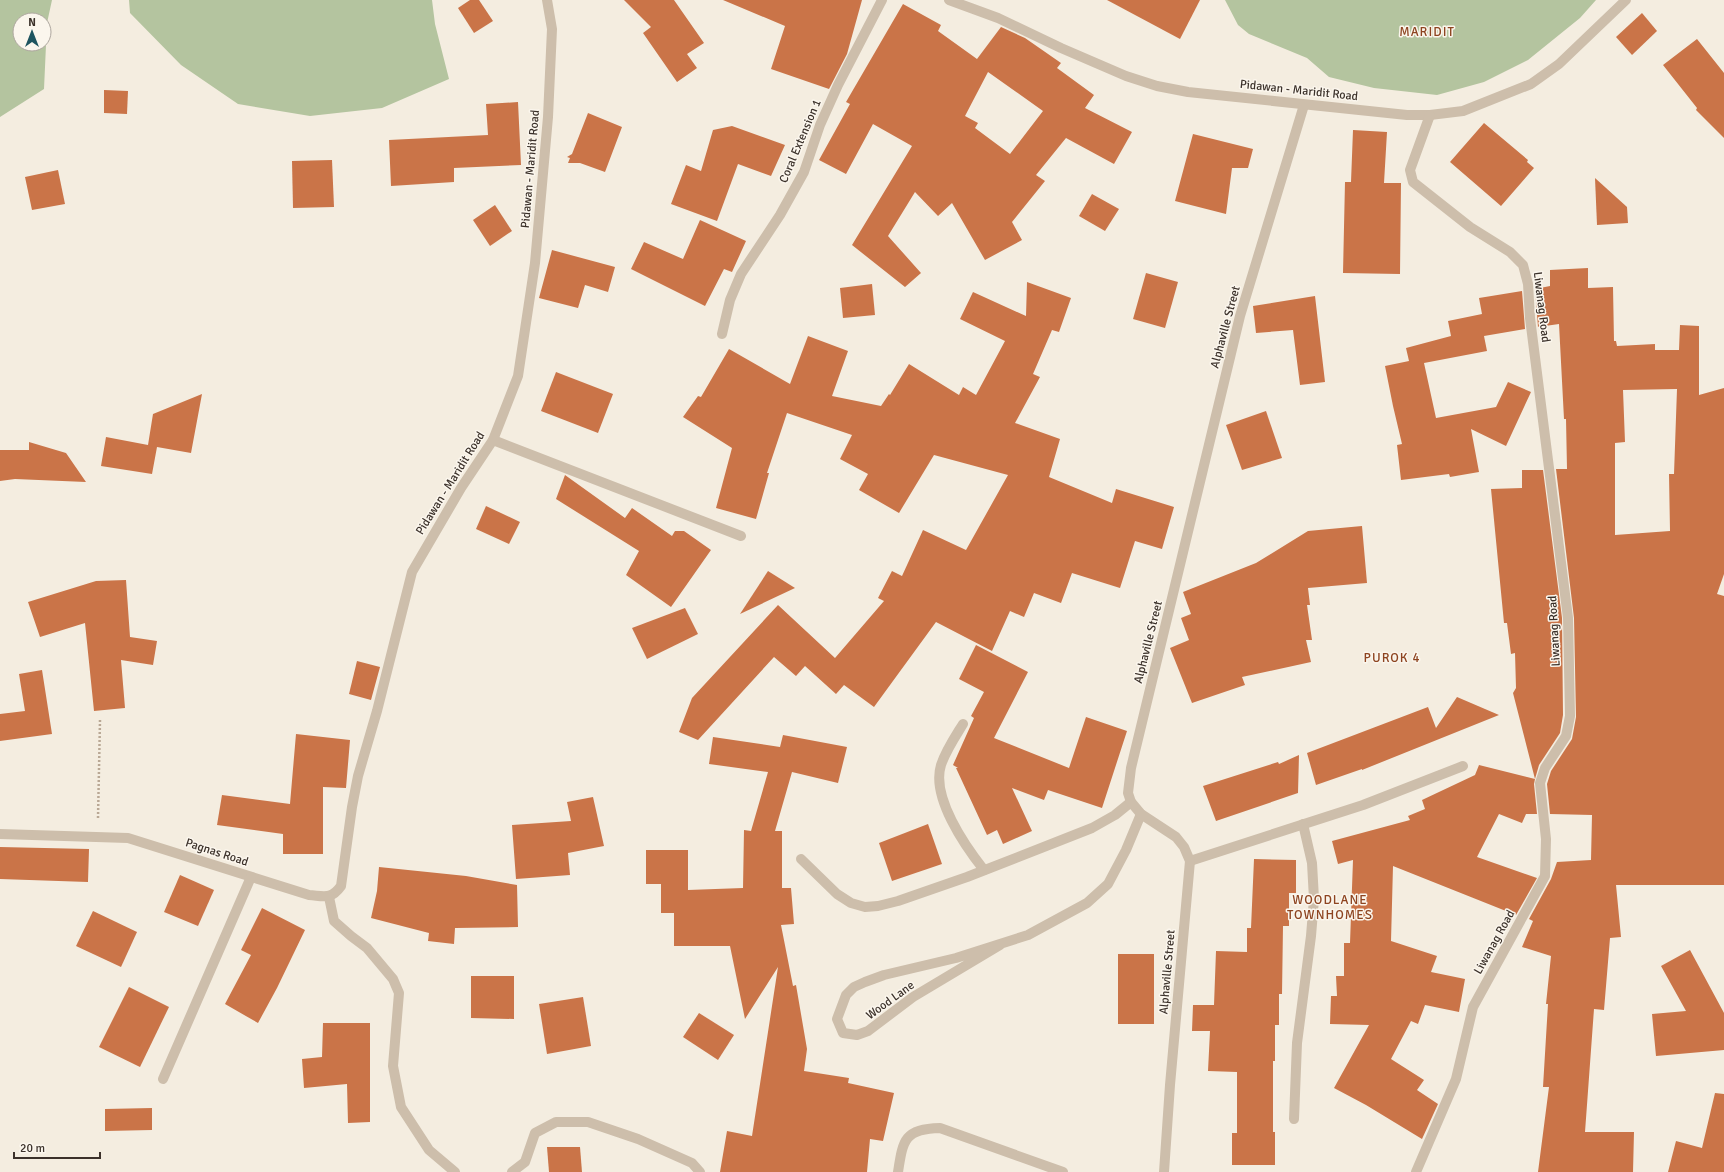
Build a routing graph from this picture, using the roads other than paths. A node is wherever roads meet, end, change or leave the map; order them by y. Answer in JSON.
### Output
{"nodes":[{"id":1,"x":547,"y":0,"type":"edge"},
{"id":2,"x":882,"y":0,"type":"edge"},
{"id":3,"x":949,"y":0,"type":"edge"},
{"id":4,"x":1626,"y":0,"type":"edge"},
{"id":5,"x":1304,"y":105,"type":"junction"},
{"id":6,"x":1430,"y":115,"type":"junction"},
{"id":7,"x":722,"y":334,"type":"dead end"},
{"id":8,"x":493,"y":440,"type":"junction"},
{"id":9,"x":741,"y":536,"type":"dead end"},
{"id":10,"x":963,"y":724,"type":"dead end"},
{"id":11,"x":1463,"y":766,"type":"dead end"},
{"id":12,"x":1131,"y":802,"type":"junction"},
{"id":13,"x":1141,"y":814,"type":"junction"},
{"id":14,"x":1303,"y":824,"type":"junction"},
{"id":15,"x":0,"y":834,"type":"edge"},
{"id":16,"x":801,"y":859,"type":"dead end"},
{"id":17,"x":1190,"y":861,"type":"junction"},
{"id":18,"x":984,"y":870,"type":"junction"},
{"id":19,"x":251,"y":877,"type":"junction"},
{"id":20,"x":329,"y":897,"type":"junction"},
{"id":21,"x":1000,"y":945,"type":"junction"},
{"id":22,"x":163,"y":1079,"type":"dead end"},
{"id":23,"x":1294,"y":1119,"type":"dead end"},
{"id":24,"x":1416,"y":1171,"type":"edge"},
{"id":25,"x":455,"y":1172,"type":"edge"},
{"id":26,"x":512,"y":1172,"type":"edge"},
{"id":27,"x":700,"y":1172,"type":"edge"},
{"id":28,"x":898,"y":1172,"type":"edge"},
{"id":29,"x":1062,"y":1172,"type":"edge"},
{"id":30,"x":1164,"y":1172,"type":"edge"}],
"edges":[{"from":1,"to":8,"type":"street","name":"Pidawan - Maridit Road"},
{"from":2,"to":7,"type":"street","name":"Coral Extension 1"},
{"from":3,"to":5,"type":"street","name":"Pidawan - Maridit Road"},
{"from":4,"to":6,"type":"street","name":"Pidawan - Maridit Road"},
{"from":5,"to":6,"type":"street","name":"Pidawan - Maridit Road"},
{"from":5,"to":12,"type":"street","name":"Alphaville Street"},
{"from":6,"to":24,"type":"street","name":"Liwanag Road"},
{"from":8,"to":9,"type":"street"},
{"from":8,"to":20,"type":"street","name":"Pidawan - Maridit Road"},
{"from":10,"to":18,"type":"street"},
{"from":11,"to":14,"type":"street"},
{"from":12,"to":13,"type":"street"},
{"from":12,"to":18,"type":"street"},
{"from":13,"to":17,"type":"street"},
{"from":13,"to":21,"type":"street","name":"Wood Lane"},
{"from":14,"to":17,"type":"street"},
{"from":14,"to":23,"type":"street"},
{"from":15,"to":19,"type":"street","name":"Pagnas Road"},
{"from":16,"to":18,"type":"street"},
{"from":17,"to":30,"type":"street","name":"Alphaville Street"},
{"from":19,"to":20,"type":"street","name":"Pagnas Road"},
{"from":19,"to":22,"type":"street"},
{"from":20,"to":25,"type":"street"},
{"from":21,"to":21,"type":"street","name":"Wood Lane"},
{"from":26,"to":27,"type":"street"},
{"from":28,"to":29,"type":"street"}]}
